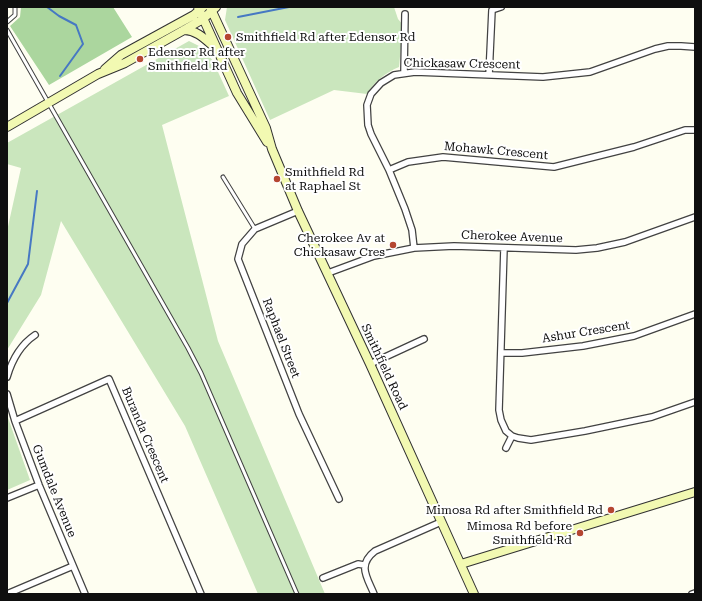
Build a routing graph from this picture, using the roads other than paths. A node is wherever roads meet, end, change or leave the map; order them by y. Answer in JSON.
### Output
{"nodes":[{"id":1,"x":15,"y":7,"type":"edge"},
{"id":2,"x":501,"y":7,"type":"edge"},
{"id":3,"x":200,"y":8,"type":"edge"},
{"id":4,"x":213,"y":8,"type":"edge"},
{"id":5,"x":405,"y":14,"type":"dead end"},
{"id":6,"x":203,"y":19,"type":"junction"},
{"id":7,"x":7,"y":22,"type":"edge"},
{"id":8,"x":7,"y":30,"type":"edge"},
{"id":9,"x":184,"y":30,"type":"junction"},
{"id":10,"x":695,"y":47,"type":"edge"},
{"id":11,"x":216,"y":49,"type":"junction"},
{"id":12,"x":404,"y":73,"type":"junction"},
{"id":13,"x":98,"y":74,"type":"junction"},
{"id":14,"x":489,"y":75,"type":"junction"},
{"id":15,"x":49,"y":103,"type":"junction"},
{"id":16,"x":7,"y":127,"type":"edge"},
{"id":17,"x":695,"y":130,"type":"edge"},
{"id":18,"x":272,"y":149,"type":"junction"},
{"id":19,"x":389,"y":170,"type":"junction"},
{"id":20,"x":223,"y":177,"type":"dead end"},
{"id":21,"x":298,"y":211,"type":"junction"},
{"id":22,"x":695,"y":217,"type":"edge"},
{"id":23,"x":255,"y":229,"type":"junction"},
{"id":24,"x":414,"y":248,"type":"junction"},
{"id":25,"x":504,"y":248,"type":"junction"},
{"id":26,"x":328,"y":273,"type":"junction"},
{"id":27,"x":695,"y":314,"type":"edge"},
{"id":28,"x":35,"y":335,"type":"dead end"},
{"id":29,"x":424,"y":339,"type":"dead end"},
{"id":30,"x":501,"y":353,"type":"junction"},
{"id":31,"x":370,"y":364,"type":"junction"},
{"id":32,"x":7,"y":377,"type":"edge"},
{"id":33,"x":7,"y":394,"type":"edge"},
{"id":34,"x":695,"y":402,"type":"edge"},
{"id":35,"x":15,"y":421,"type":"junction"},
{"id":36,"x":512,"y":436,"type":"junction"},
{"id":37,"x":506,"y":448,"type":"dead end"},
{"id":38,"x":39,"y":485,"type":"junction"},
{"id":39,"x":695,"y":492,"type":"edge"},
{"id":40,"x":7,"y":498,"type":"edge"},
{"id":41,"x":339,"y":499,"type":"dead end"},
{"id":42,"x":441,"y":522,"type":"junction"},
{"id":43,"x":461,"y":564,"type":"junction"},
{"id":44,"x":364,"y":565,"type":"junction"},
{"id":45,"x":73,"y":566,"type":"junction"},
{"id":46,"x":323,"y":578,"type":"dead end"},
{"id":47,"x":695,"y":593,"type":"edge"},
{"id":48,"x":7,"y":594,"type":"edge"},
{"id":49,"x":85,"y":594,"type":"edge"},
{"id":50,"x":201,"y":594,"type":"edge"},
{"id":51,"x":297,"y":594,"type":"edge"},
{"id":52,"x":374,"y":594,"type":"edge"},
{"id":53,"x":474,"y":594,"type":"edge"},
{"id":54,"x":692,"y":594,"type":"edge"}],
"edges":[{"from":1,"to":7,"type":"lane"},
{"from":2,"to":14,"type":"street"},
{"from":3,"to":6,"type":"main road","name":"Smithfield Road"},
{"from":3,"to":13,"type":"main road"},
{"from":4,"to":6,"type":"main road"},
{"from":4,"to":18,"type":"main road","name":"Smithfield Road"},
{"from":5,"to":12,"type":"street"},
{"from":6,"to":9,"type":"main road"},
{"from":6,"to":11,"type":"main road","name":"Smithfield Road"},
{"from":8,"to":15,"type":"lane"},
{"from":9,"to":11,"type":"main road"},
{"from":9,"to":13,"type":"main road"},
{"from":10,"to":14,"type":"street","name":"Chickasaw Crescent"},
{"from":11,"to":18,"type":"main road","name":"Smithfield Road"},
{"from":12,"to":14,"type":"street","name":"Chickasaw Crescent"},
{"from":12,"to":19,"type":"street","name":"Chickasaw Crescent"},
{"from":13,"to":15,"type":"main road"},
{"from":15,"to":16,"type":"main road"},
{"from":15,"to":51,"type":"lane"},
{"from":17,"to":19,"type":"street","name":"Mohawk Crescent"},
{"from":18,"to":21,"type":"main road","name":"Smithfield Road"},
{"from":19,"to":24,"type":"street","name":"Chickasaw Crescent"},
{"from":20,"to":23,"type":"lane"},
{"from":21,"to":23,"type":"street","name":"Raphael Street"},
{"from":21,"to":26,"type":"main road","name":"Smithfield Road"},
{"from":22,"to":25,"type":"street","name":"Cherokee Avenue"},
{"from":23,"to":41,"type":"street","name":"Raphael Street"},
{"from":24,"to":25,"type":"street","name":"Cherokee Avenue"},
{"from":24,"to":26,"type":"street","name":"Cherokee Avenue"},
{"from":25,"to":30,"type":"street"},
{"from":26,"to":31,"type":"main road","name":"Smithfield Road"},
{"from":27,"to":30,"type":"street","name":"Ashur Crescent"},
{"from":28,"to":32,"type":"street"},
{"from":29,"to":31,"type":"street"},
{"from":30,"to":36,"type":"street"},
{"from":31,"to":42,"type":"main road","name":"Smithfield Road"},
{"from":33,"to":35,"type":"street","name":"Gumdale Avenue"},
{"from":34,"to":36,"type":"street"},
{"from":35,"to":38,"type":"street","name":"Gumdale Avenue"},
{"from":35,"to":50,"type":"street","name":"Buranda Crescent"},
{"from":36,"to":37,"type":"street"},
{"from":38,"to":40,"type":"street"},
{"from":38,"to":45,"type":"street","name":"Gumdale Avenue"},
{"from":39,"to":43,"type":"main road"},
{"from":42,"to":43,"type":"main road","name":"Smithfield Road"},
{"from":42,"to":44,"type":"street"},
{"from":43,"to":53,"type":"main road","name":"Smithfield Road"},
{"from":44,"to":46,"type":"street"},
{"from":44,"to":52,"type":"street"},
{"from":45,"to":48,"type":"street"},
{"from":45,"to":49,"type":"street","name":"Gumdale Avenue"},
{"from":47,"to":54,"type":"street"}]}
